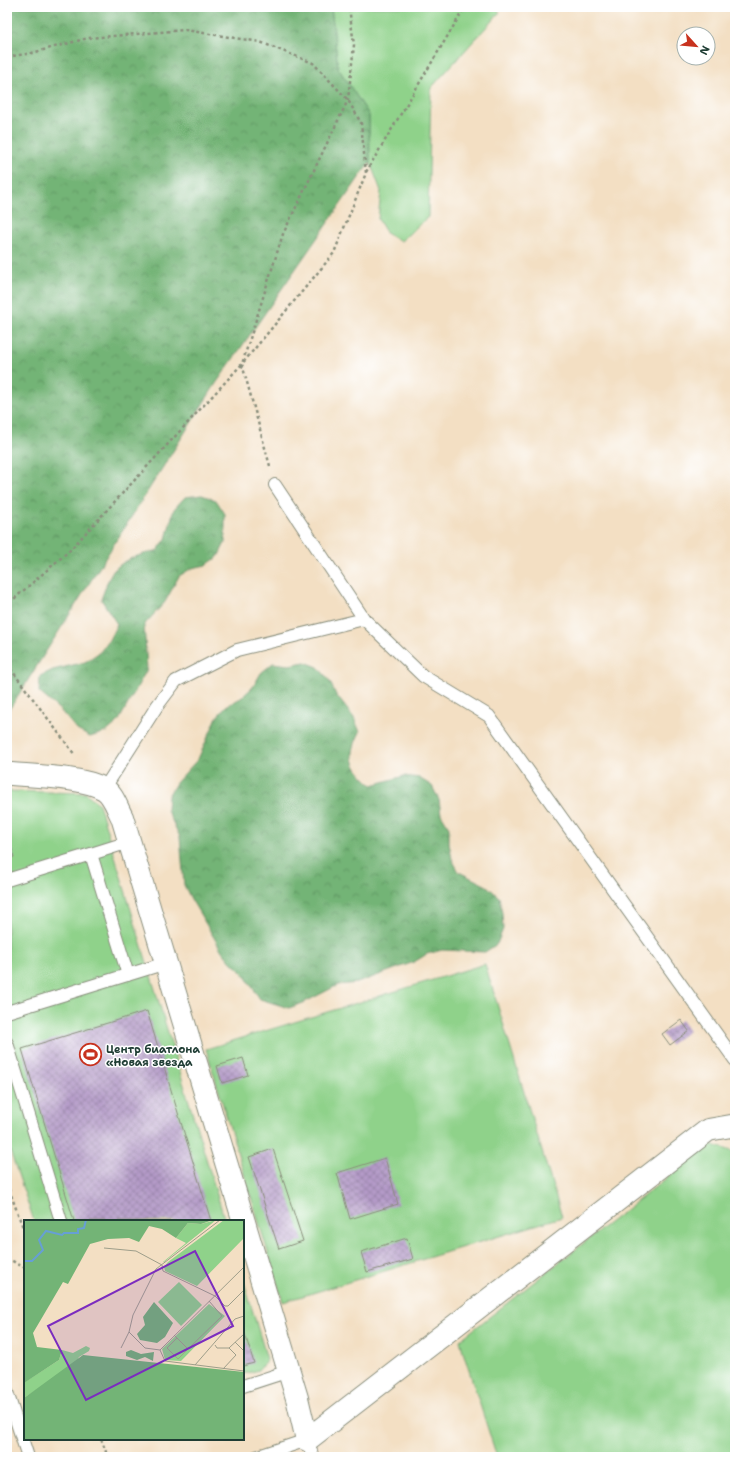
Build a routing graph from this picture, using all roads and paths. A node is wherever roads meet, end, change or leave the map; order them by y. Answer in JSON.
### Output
{"nodes":[{"id":1,"x":349,"y":7,"type":"edge"},
{"id":2,"x":465,"y":7,"type":"edge"},
{"id":3,"x":7,"y":58,"type":"edge"},
{"id":4,"x":348,"y":100,"type":"junction"},
{"id":5,"x":366,"y":173,"type":"junction"},
{"id":6,"x":242,"y":364,"type":"junction"},
{"id":7,"x":275,"y":485,"type":"joint"},
{"id":8,"x":7,"y":605,"type":"edge"},
{"id":9,"x":364,"y":619,"type":"junction"},
{"id":10,"x":7,"y":664,"type":"edge"},
{"id":11,"x":79,"y":760,"type":"dead end"},
{"id":12,"x":7,"y":774,"type":"edge"},
{"id":13,"x":104,"y":789,"type":"junction"},
{"id":14,"x":129,"y":842,"type":"junction"},
{"id":15,"x":91,"y":854,"type":"junction"},
{"id":16,"x":7,"y":880,"type":"edge"},
{"id":17,"x":166,"y":963,"type":"junction"},
{"id":18,"x":128,"y":975,"type":"junction"},
{"id":19,"x":7,"y":1012,"type":"edge"},
{"id":20,"x":7,"y":1044,"type":"edge"},
{"id":21,"x":735,"y":1060,"type":"edge"},
{"id":22,"x":735,"y":1127,"type":"edge"},
{"id":23,"x":7,"y":1184,"type":"edge"},
{"id":24,"x":8,"y":1193,"type":"edge"},
{"id":25,"x":61,"y":1220,"type":"edge"},
{"id":26,"x":243,"y":1220,"type":"edge"},
{"id":27,"x":244,"y":1222,"type":"edge"},
{"id":28,"x":24,"y":1231,"type":"edge"},
{"id":29,"x":7,"y":1258,"type":"edge"},
{"id":30,"x":24,"y":1267,"type":"edge"},
{"id":31,"x":289,"y":1371,"type":"junction"},
{"id":32,"x":244,"y":1386,"type":"edge"},
{"id":33,"x":7,"y":1392,"type":"edge"},
{"id":34,"x":101,"y":1440,"type":"edge"},
{"id":35,"x":310,"y":1448,"type":"edge"},
{"id":36,"x":28,"y":1457,"type":"edge"},
{"id":37,"x":108,"y":1457,"type":"edge"},
{"id":38,"x":256,"y":1457,"type":"edge"}],
"edges":[{"from":1,"to":4,"type":"path"},
{"from":2,"to":5,"type":"path"},
{"from":3,"to":4,"type":"path"},
{"from":4,"to":5,"type":"path"},
{"from":4,"to":6,"type":"path"},
{"from":5,"to":6,"type":"path"},
{"from":6,"to":7,"type":"path"},
{"from":6,"to":8,"type":"path"},
{"from":7,"to":9,"type":"lane"},
{"from":9,"to":13,"type":"lane"},
{"from":9,"to":21,"type":"lane"},
{"from":10,"to":11,"type":"path"},
{"from":12,"to":13,"type":"street"},
{"from":13,"to":14,"type":"street"},
{"from":14,"to":15,"type":"lane"},
{"from":14,"to":17,"type":"street"},
{"from":15,"to":16,"type":"lane"},
{"from":15,"to":18,"type":"lane"},
{"from":17,"to":18,"type":"lane"},
{"from":17,"to":26,"type":"street"},
{"from":18,"to":19,"type":"lane"},
{"from":20,"to":25,"type":"lane"},
{"from":22,"to":35,"type":"street"},
{"from":23,"to":24,"type":"path"},
{"from":24,"to":28,"type":"path"},
{"from":27,"to":31,"type":"street"},
{"from":29,"to":30,"type":"path"},
{"from":31,"to":32,"type":"lane"},
{"from":31,"to":35,"type":"street"},
{"from":33,"to":36,"type":"lane"},
{"from":34,"to":37,"type":"path"},
{"from":35,"to":38,"type":"lane"}]}
